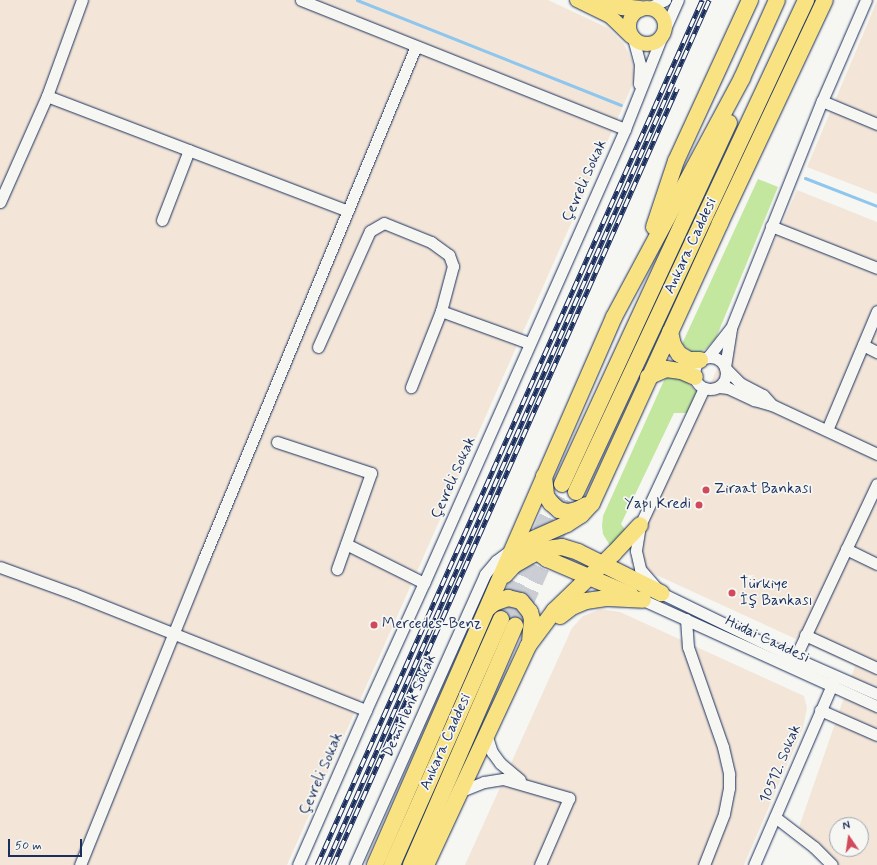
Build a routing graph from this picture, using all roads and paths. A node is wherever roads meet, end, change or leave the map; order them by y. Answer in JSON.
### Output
{"nodes":[{"id":1,"x":82,"y":0,"type":"edge"},
{"id":2,"x":301,"y":0,"type":"edge"},
{"id":3,"x":577,"y":0,"type":"edge"},
{"id":4,"x":601,"y":0,"type":"edge"},
{"id":5,"x":665,"y":0,"type":"edge"},
{"id":6,"x":678,"y":0,"type":"edge"},
{"id":7,"x":750,"y":0,"type":"edge"},
{"id":8,"x":777,"y":0,"type":"edge"},
{"id":9,"x":786,"y":0,"type":"edge"},
{"id":10,"x":806,"y":0,"type":"edge"},
{"id":11,"x":825,"y":0,"type":"edge"},
{"id":12,"x":866,"y":0,"type":"edge"},
{"id":13,"x":644,"y":8,"type":"junction"},
{"id":14,"x":663,"y":34,"type":"junction"},
{"id":15,"x":632,"y":37,"type":"junction"},
{"id":16,"x":416,"y":46,"type":"junction"},
{"id":17,"x":765,"y":89,"type":"junction"},
{"id":18,"x":46,"y":96,"type":"junction"},
{"id":19,"x":822,"y":101,"type":"junction"},
{"id":20,"x":636,"y":102,"type":"junction"},
{"id":21,"x":877,"y":124,"type":"edge"},
{"id":22,"x":625,"y":129,"type":"junction"},
{"id":23,"x":189,"y":150,"type":"junction"},
{"id":24,"x":0,"y":202,"type":"edge"},
{"id":25,"x":348,"y":211,"type":"junction"},
{"id":26,"x":162,"y":220,"type":"dead end"},
{"id":27,"x":720,"y":223,"type":"junction"},
{"id":28,"x":771,"y":226,"type":"junction"},
{"id":29,"x":877,"y":268,"type":"edge"},
{"id":30,"x":638,"y":273,"type":"junction"},
{"id":31,"x":441,"y":311,"type":"junction"},
{"id":32,"x":877,"y":312,"type":"edge"},
{"id":33,"x":731,"y":328,"type":"junction"},
{"id":34,"x":670,"y":332,"type":"junction"},
{"id":35,"x":530,"y":343,"type":"junction"},
{"id":36,"x":863,"y":345,"type":"junction"},
{"id":37,"x":318,"y":347,"type":"dead end"},
{"id":38,"x":877,"y":352,"type":"edge"},
{"id":39,"x":704,"y":359,"type":"junction"},
{"id":40,"x":726,"y":368,"type":"junction"},
{"id":41,"x":648,"y":378,"type":"junction"},
{"id":42,"x":699,"y":382,"type":"junction"},
{"id":43,"x":411,"y":387,"type":"dead end"},
{"id":44,"x":718,"y":387,"type":"junction"},
{"id":45,"x":772,"y":405,"type":"junction"},
{"id":46,"x":827,"y":430,"type":"junction"},
{"id":47,"x":277,"y":442,"type":"dead end"},
{"id":48,"x":877,"y":454,"type":"edge"},
{"id":49,"x":544,"y":476,"type":"junction"},
{"id":50,"x":877,"y":484,"type":"edge"},
{"id":51,"x":596,"y":494,"type":"junction"},
{"id":52,"x":640,"y":525,"type":"junction"},
{"id":53,"x":346,"y":544,"type":"junction"},
{"id":54,"x":527,"y":547,"type":"junction"},
{"id":55,"x":846,"y":549,"type":"junction"},
{"id":56,"x":603,"y":564,"type":"junction"},
{"id":57,"x":877,"y":564,"type":"edge"},
{"id":58,"x":0,"y":567,"type":"edge"},
{"id":59,"x":337,"y":569,"type":"dead end"},
{"id":60,"x":502,"y":577,"type":"junction"},
{"id":61,"x":590,"y":577,"type":"junction"},
{"id":62,"x":424,"y":583,"type":"junction"},
{"id":63,"x":661,"y":593,"type":"junction"},
{"id":64,"x":644,"y":600,"type":"junction"},
{"id":65,"x":488,"y":608,"type":"junction"},
{"id":66,"x":501,"y":619,"type":"tunnel mouth"},
{"id":67,"x":686,"y":619,"type":"junction"},
{"id":68,"x":516,"y":626,"type":"tunnel mouth"},
{"id":69,"x":173,"y":634,"type":"junction"},
{"id":70,"x":805,"y":634,"type":"junction"},
{"id":71,"x":528,"y":646,"type":"junction"},
{"id":72,"x":795,"y":658,"type":"junction"},
{"id":73,"x":877,"y":668,"type":"edge"},
{"id":74,"x":512,"y":679,"type":"junction"},
{"id":75,"x":833,"y":681,"type":"junction"},
{"id":76,"x":877,"y":694,"type":"edge"},
{"id":77,"x":877,"y":706,"type":"edge"},
{"id":78,"x":366,"y":710,"type":"junction"},
{"id":79,"x":820,"y":710,"type":"junction"},
{"id":80,"x":486,"y":734,"type":"junction"},
{"id":81,"x":877,"y":735,"type":"edge"},
{"id":82,"x":527,"y":784,"type":"junction"},
{"id":83,"x":459,"y":792,"type":"junction"},
{"id":84,"x":775,"y":817,"type":"junction"},
{"id":85,"x":80,"y":865,"type":"edge"},
{"id":86,"x":298,"y":865,"type":"edge"},
{"id":87,"x":355,"y":865,"type":"edge"},
{"id":88,"x":375,"y":865,"type":"edge"},
{"id":89,"x":392,"y":865,"type":"edge"},
{"id":90,"x":411,"y":865,"type":"edge"},
{"id":91,"x":426,"y":865,"type":"edge"},
{"id":92,"x":540,"y":865,"type":"edge"},
{"id":93,"x":704,"y":865,"type":"edge"},
{"id":94,"x":754,"y":865,"type":"edge"},
{"id":95,"x":832,"y":865,"type":"edge"}],
"edges":[{"from":1,"to":18,"type":"street"},
{"from":2,"to":16,"type":"street"},
{"from":3,"to":15,"type":"main road"},
{"from":4,"to":13,"type":"highway"},
{"from":5,"to":13,"type":"street"},
{"from":6,"to":14,"type":"street","name":"Çevreli Sokak"},
{"from":7,"to":30,"type":"highway"},
{"from":8,"to":30,"type":"highway"},
{"from":9,"to":17,"type":"highway","name":"Ankara Caddesi"},
{"from":10,"to":17,"type":"highway","name":"Ankara Caddesi"},
{"from":11,"to":27,"type":"highway"},
{"from":12,"to":19,"type":"street"},
{"from":13,"to":14,"type":"main road"},
{"from":13,"to":15,"type":"main road"},
{"from":14,"to":15,"type":"main road"},
{"from":14,"to":20,"type":"street","name":"Çevreli Sokak"},
{"from":15,"to":20,"type":"street"},
{"from":16,"to":22,"type":"street"},
{"from":16,"to":25,"type":"street"},
{"from":17,"to":27,"type":"highway"},
{"from":18,"to":23,"type":"street"},
{"from":18,"to":24,"type":"street"},
{"from":19,"to":21,"type":"street"},
{"from":19,"to":28,"type":"street"},
{"from":20,"to":22,"type":"street","name":"Çevreli Sokak"},
{"from":22,"to":35,"type":"street","name":"Çevreli Sokak"},
{"from":23,"to":25,"type":"street"},
{"from":23,"to":26,"type":"street"},
{"from":25,"to":69,"type":"street"},
{"from":27,"to":34,"type":"highway"},
{"from":28,"to":29,"type":"street"},
{"from":28,"to":33,"type":"street"},
{"from":30,"to":49,"type":"highway"},
{"from":31,"to":35,"type":"street"},
{"from":31,"to":37,"type":"street"},
{"from":31,"to":43,"type":"street"},
{"from":32,"to":36,"type":"street"},
{"from":33,"to":39,"type":"street"},
{"from":33,"to":40,"type":"street"},
{"from":34,"to":39,"type":"highway"},
{"from":34,"to":41,"type":"highway"},
{"from":35,"to":62,"type":"street","name":"Çevreli Sokak"},
{"from":36,"to":38,"type":"street"},
{"from":36,"to":46,"type":"street"},
{"from":39,"to":40,"type":"street"},
{"from":39,"to":42,"type":"street"},
{"from":40,"to":44,"type":"street"},
{"from":40,"to":45,"type":"street"},
{"from":41,"to":42,"type":"highway"},
{"from":41,"to":51,"type":"highway"},
{"from":42,"to":44,"type":"street"},
{"from":42,"to":52,"type":"street"},
{"from":44,"to":45,"type":"street"},
{"from":45,"to":46,"type":"street"},
{"from":46,"to":48,"type":"street"},
{"from":47,"to":53,"type":"street"},
{"from":49,"to":51,"type":"highway"},
{"from":49,"to":54,"type":"highway"},
{"from":50,"to":55,"type":"street"},
{"from":51,"to":54,"type":"highway"},
{"from":52,"to":56,"type":"highway"},
{"from":52,"to":63,"type":"street"},
{"from":53,"to":59,"type":"street"},
{"from":53,"to":62,"type":"street"},
{"from":54,"to":56,"type":"highway"},
{"from":54,"to":60,"type":"highway"},
{"from":54,"to":60,"type":"highway"},
{"from":54,"to":61,"type":"highway"},
{"from":54,"to":87,"type":"street","name":"Demirlenk Sokak"},
{"from":55,"to":57,"type":"street"},
{"from":55,"to":70,"type":"street"},
{"from":56,"to":61,"type":"highway"},
{"from":56,"to":63,"type":"highway"},
{"from":58,"to":69,"type":"street"},
{"from":60,"to":65,"type":"highway"},
{"from":61,"to":64,"type":"highway"},
{"from":61,"to":71,"type":"highway"},
{"from":62,"to":78,"type":"street","name":"Çevreli Sokak"},
{"from":63,"to":72,"type":"street","name":"Hüdai Caddesi"},
{"from":64,"to":67,"type":"street","name":"Hüdai Caddesi"},
{"from":64,"to":74,"type":"highway"},
{"from":65,"to":71,"type":"highway"},
{"from":65,"to":88,"type":"highway"},
{"from":66,"to":89,"type":"highway","name":"Ankara Caddesi"},
{"from":67,"to":75,"type":"street","name":"Hüdai Caddesi"},
{"from":67,"to":93,"type":"street"},
{"from":68,"to":90,"type":"highway","name":"Ankara Caddesi"},
{"from":69,"to":78,"type":"street"},
{"from":69,"to":85,"type":"street"},
{"from":70,"to":72,"type":"street"},
{"from":70,"to":73,"type":"street"},
{"from":71,"to":74,"type":"highway"},
{"from":72,"to":75,"type":"street","name":"Hüdai Caddesi"},
{"from":74,"to":80,"type":"highway"},
{"from":75,"to":76,"type":"street","name":"Hüdai Caddesi"},
{"from":75,"to":77,"type":"street","name":"Hüdai Caddesi"},
{"from":75,"to":79,"type":"street","name":"10512. Sokak"},
{"from":78,"to":86,"type":"street","name":"Çevreli Sokak"},
{"from":79,"to":81,"type":"street"},
{"from":79,"to":84,"type":"street","name":"10512. Sokak"},
{"from":80,"to":82,"type":"street"},
{"from":80,"to":83,"type":"highway"},
{"from":82,"to":83,"type":"street"},
{"from":82,"to":92,"type":"street"},
{"from":83,"to":91,"type":"highway"},
{"from":84,"to":94,"type":"street","name":"10512. Sokak"},
{"from":84,"to":95,"type":"street"}]}
